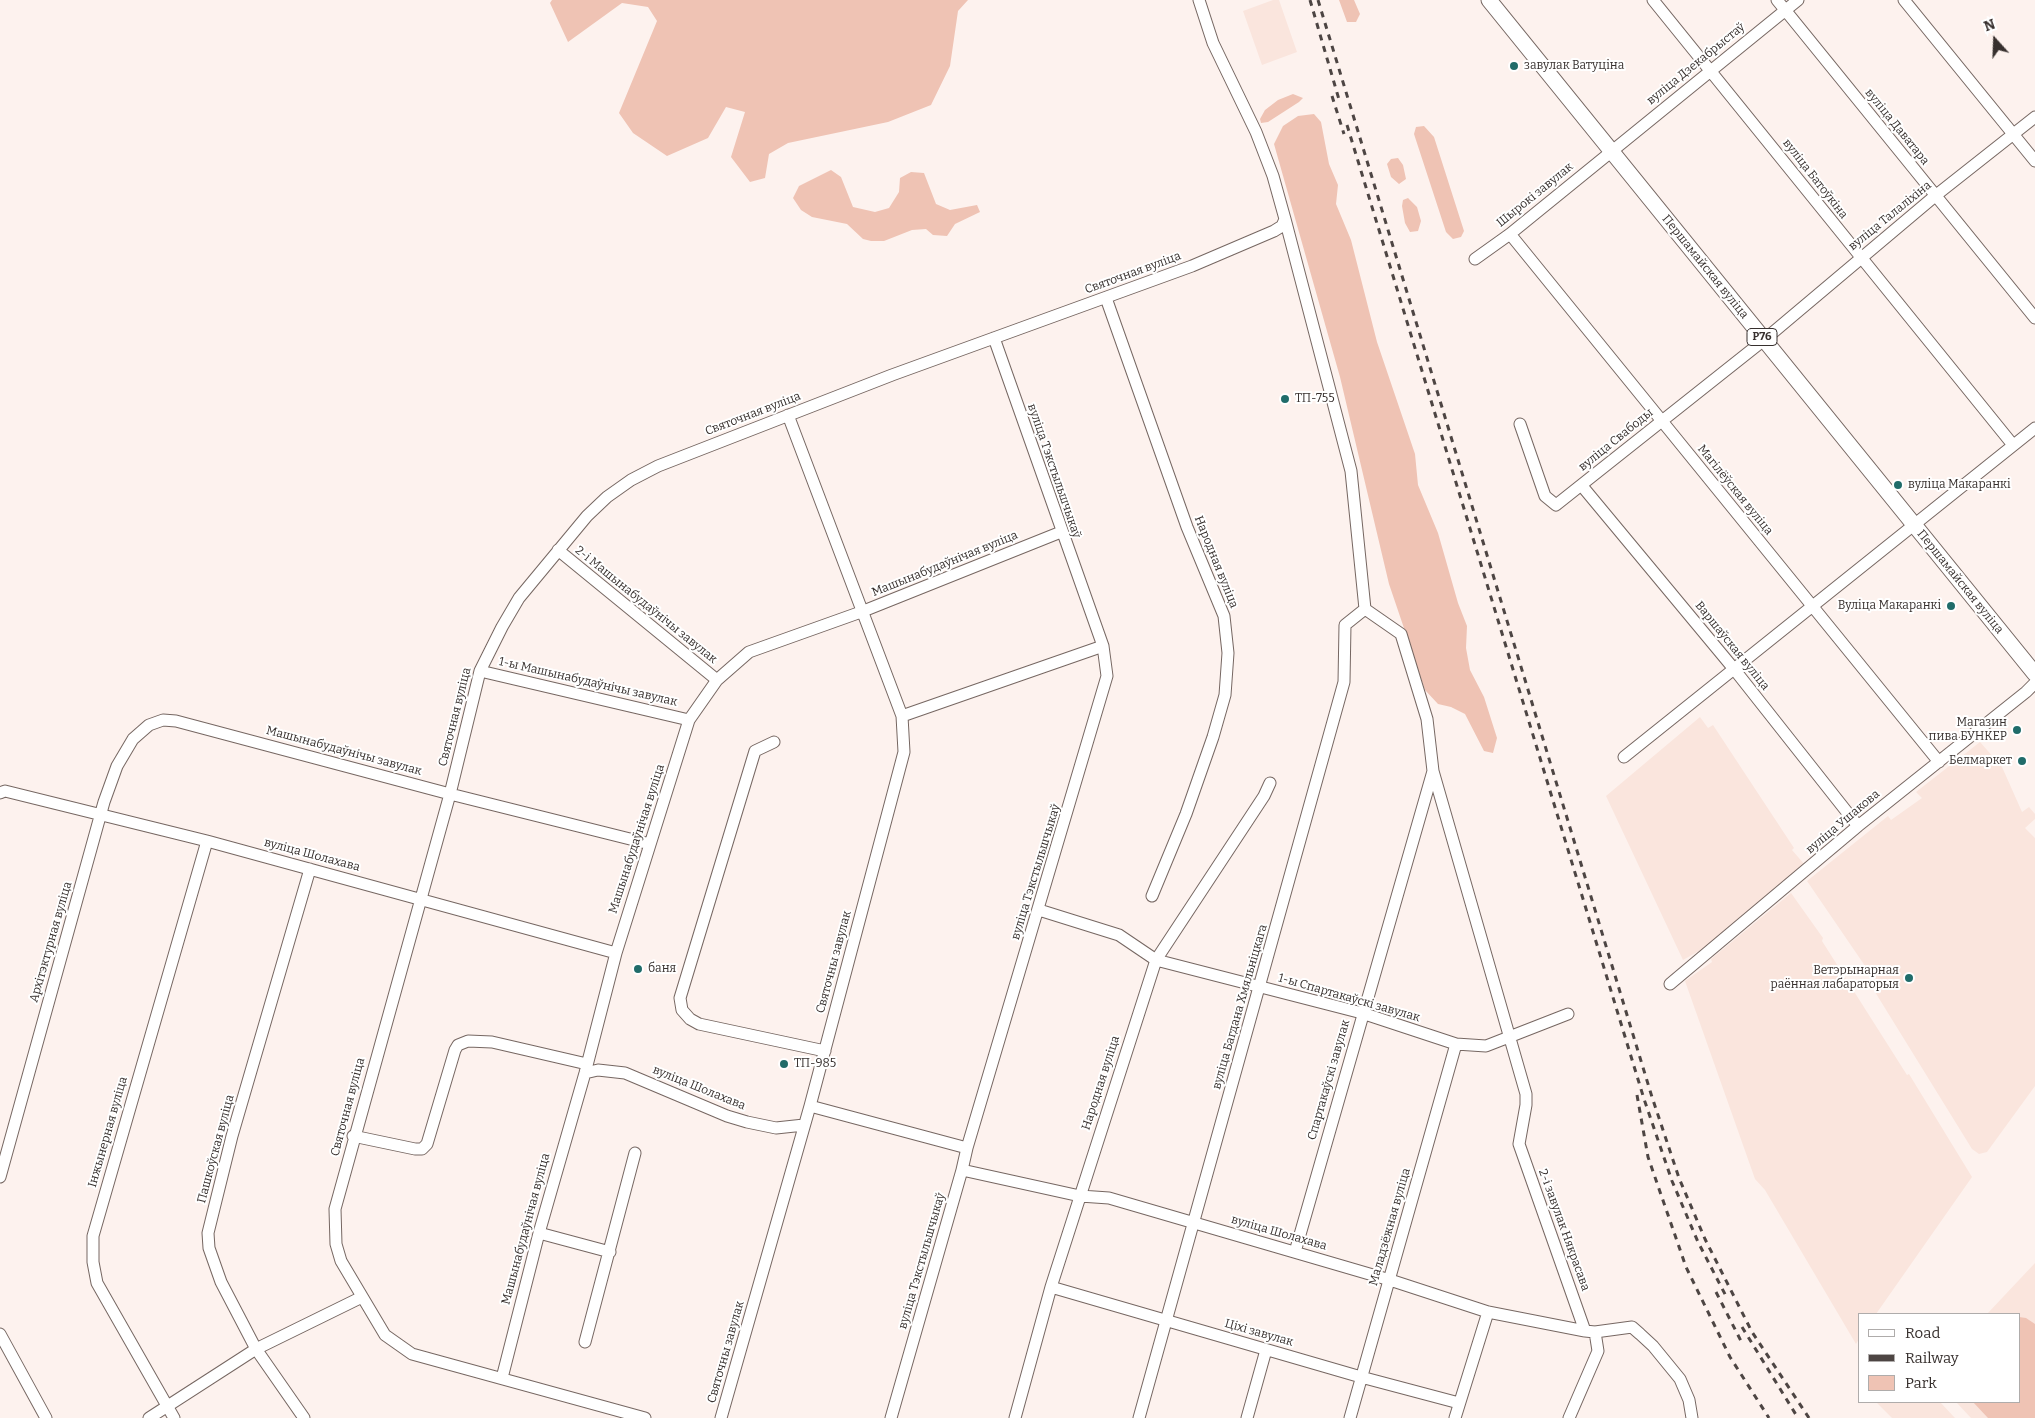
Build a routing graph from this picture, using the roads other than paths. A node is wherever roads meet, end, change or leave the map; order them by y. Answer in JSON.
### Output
{"nodes":[{"id":1,"x":1199,"y":0,"type":"edge"},
{"id":2,"x":1489,"y":0,"type":"edge"},
{"id":3,"x":1653,"y":0,"type":"edge"},
{"id":4,"x":1777,"y":0,"type":"edge"},
{"id":5,"x":1798,"y":0,"type":"edge"},
{"id":6,"x":1904,"y":0,"type":"edge"},
{"id":7,"x":1785,"y":10,"type":"junction"},
{"id":8,"x":1710,"y":69,"type":"junction"},
{"id":9,"x":2035,"y":116,"type":"edge"},
{"id":10,"x":2014,"y":134,"type":"junction"},
{"id":11,"x":1611,"y":150,"type":"junction"},
{"id":12,"x":2035,"y":161,"type":"edge"},
{"id":13,"x":1935,"y":196,"type":"junction"},
{"id":14,"x":1285,"y":219,"type":"junction"},
{"id":15,"x":1510,"y":234,"type":"junction"},
{"id":16,"x":1860,"y":258,"type":"junction"},
{"id":17,"x":1474,"y":259,"type":"dead end"},
{"id":18,"x":1106,"y":298,"type":"junction"},
{"id":19,"x":2035,"y":318,"type":"edge"},
{"id":20,"x":994,"y":338,"type":"junction"},
{"id":21,"x":1764,"y":340,"type":"junction"},
{"id":22,"x":788,"y":415,"type":"junction"},
{"id":23,"x":1661,"y":421,"type":"junction"},
{"id":24,"x":1520,"y":424,"type":"dead end"},
{"id":25,"x":2035,"y":428,"type":"edge"},
{"id":26,"x":2013,"y":445,"type":"junction"},
{"id":27,"x":1582,"y":486,"type":"junction"},
{"id":28,"x":1914,"y":525,"type":"junction"},
{"id":29,"x":1061,"y":532,"type":"junction"},
{"id":30,"x":558,"y":550,"type":"junction"},
{"id":31,"x":1812,"y":607,"type":"junction"},
{"id":32,"x":1365,"y":609,"type":"junction"},
{"id":33,"x":862,"y":612,"type":"junction"},
{"id":34,"x":1103,"y":646,"type":"junction"},
{"id":35,"x":1734,"y":669,"type":"junction"},
{"id":36,"x":480,"y":671,"type":"junction"},
{"id":37,"x":2035,"y":674,"type":"edge"},
{"id":38,"x":717,"y":680,"type":"junction"},
{"id":39,"x":2035,"y":683,"type":"edge"},
{"id":40,"x":902,"y":716,"type":"junction"},
{"id":41,"x":689,"y":720,"type":"junction"},
{"id":42,"x":149,"y":725,"type":"joint"},
{"id":43,"x":774,"y":742,"type":"dead end"},
{"id":44,"x":1624,"y":757,"type":"dead end"},
{"id":45,"x":1939,"y":762,"type":"junction"},
{"id":46,"x":1433,"y":771,"type":"junction"},
{"id":47,"x":1270,"y":783,"type":"dead end"},
{"id":48,"x":0,"y":793,"type":"edge"},
{"id":49,"x":450,"y":794,"type":"junction"},
{"id":50,"x":100,"y":816,"type":"junction"},
{"id":51,"x":1858,"y":826,"type":"junction"},
{"id":52,"x":207,"y":841,"type":"junction"},
{"id":53,"x":650,"y":844,"type":"junction"},
{"id":54,"x":310,"y":869,"type":"junction"},
{"id":55,"x":1152,"y":896,"type":"dead end"},
{"id":56,"x":421,"y":898,"type":"junction"},
{"id":57,"x":1039,"y":910,"type":"junction"},
{"id":58,"x":616,"y":953,"type":"junction"},
{"id":59,"x":1156,"y":960,"type":"junction"},
{"id":60,"x":1670,"y":984,"type":"dead end"},
{"id":61,"x":1261,"y":987,"type":"junction"},
{"id":62,"x":1362,"y":1013,"type":"junction"},
{"id":63,"x":1568,"y":1014,"type":"dead end"},
{"id":64,"x":1510,"y":1038,"type":"junction"},
{"id":65,"x":1456,"y":1044,"type":"junction"},
{"id":66,"x":825,"y":1051,"type":"junction"},
{"id":67,"x":586,"y":1069,"type":"junction"},
{"id":68,"x":810,"y":1106,"type":"junction"},
{"id":69,"x":804,"y":1125,"type":"junction"},
{"id":70,"x":354,"y":1136,"type":"junction"},
{"id":71,"x":967,"y":1148,"type":"junction"},
{"id":72,"x":635,"y":1153,"type":"dead end"},
{"id":73,"x":962,"y":1170,"type":"junction"},
{"id":74,"x":0,"y":1177,"type":"edge"},
{"id":75,"x":1080,"y":1196,"type":"junction"},
{"id":76,"x":1192,"y":1223,"type":"junction"},
{"id":77,"x":539,"y":1232,"type":"junction"},
{"id":78,"x":610,"y":1252,"type":"junction"},
{"id":79,"x":1295,"y":1252,"type":"junction"},
{"id":80,"x":1390,"y":1280,"type":"junction"},
{"id":81,"x":1052,"y":1288,"type":"junction"},
{"id":82,"x":362,"y":1297,"type":"junction"},
{"id":83,"x":1488,"y":1312,"type":"junction"},
{"id":84,"x":1166,"y":1320,"type":"junction"},
{"id":85,"x":1590,"y":1332,"type":"junction"},
{"id":86,"x":0,"y":1334,"type":"edge"},
{"id":87,"x":585,"y":1342,"type":"dead end"},
{"id":88,"x":256,"y":1349,"type":"junction"},
{"id":89,"x":1266,"y":1350,"type":"junction"},
{"id":90,"x":1361,"y":1377,"type":"junction"},
{"id":91,"x":502,"y":1378,"type":"junction"},
{"id":92,"x":1459,"y":1403,"type":"junction"},
{"id":93,"x":168,"y":1407,"type":"junction"},
{"id":94,"x":620,"y":1415,"type":"edge"},
{"id":95,"x":46,"y":1418,"type":"edge"},
{"id":96,"x":149,"y":1418,"type":"edge"},
{"id":97,"x":174,"y":1418,"type":"edge"},
{"id":98,"x":304,"y":1418,"type":"edge"},
{"id":99,"x":645,"y":1418,"type":"edge"},
{"id":100,"x":721,"y":1418,"type":"edge"},
{"id":101,"x":891,"y":1418,"type":"edge"},
{"id":102,"x":1015,"y":1418,"type":"edge"},
{"id":103,"x":1139,"y":1418,"type":"edge"},
{"id":104,"x":1247,"y":1418,"type":"edge"},
{"id":105,"x":1350,"y":1418,"type":"edge"},
{"id":106,"x":1455,"y":1418,"type":"edge"},
{"id":107,"x":1569,"y":1418,"type":"edge"},
{"id":108,"x":1692,"y":1418,"type":"edge"}],
"edges":[{"from":1,"to":14,"type":"street"},
{"from":2,"to":11,"type":"main road","name":"Першамайская вуліца","number":"Р76"},
{"from":3,"to":8,"type":"street","name":"вуліца Батоўкіна"},
{"from":4,"to":7,"type":"street","name":"вуліца Даватара"},
{"from":5,"to":7,"type":"street","name":"вуліца Дзекабрыстаў"},
{"from":6,"to":10,"type":"street"},
{"from":7,"to":8,"type":"street","name":"вуліца Дзекабрыстаў"},
{"from":7,"to":13,"type":"street","name":"вуліца Даватара"},
{"from":8,"to":11,"type":"street","name":"вуліца Дзекабрыстаў"},
{"from":8,"to":16,"type":"street","name":"вуліца Батоўкіна"},
{"from":9,"to":10,"type":"street","name":"вуліца Талаліхіна"},
{"from":10,"to":12,"type":"street"},
{"from":10,"to":13,"type":"street","name":"вуліца Талаліхіна"},
{"from":11,"to":15,"type":"street","name":"Шырокі завулак"},
{"from":11,"to":21,"type":"main road","name":"Першамайская вуліца","number":"Р76"},
{"from":13,"to":16,"type":"street","name":"вуліца Талаліхіна"},
{"from":13,"to":19,"type":"street","name":"вуліца Даватара"},
{"from":14,"to":18,"type":"street","name":"Святочная вуліца"},
{"from":14,"to":32,"type":"street"},
{"from":15,"to":17,"type":"street","name":"Шырокі завулак"},
{"from":15,"to":23,"type":"street","name":"Магілёўская вуліца"},
{"from":16,"to":21,"type":"street","name":"вуліца Талаліхіна"},
{"from":16,"to":26,"type":"street","name":"вуліца Батоўкіна"},
{"from":18,"to":20,"type":"street","name":"Святочная вуліца"},
{"from":18,"to":55,"type":"street","name":"Народная вуліца"},
{"from":20,"to":22,"type":"street","name":"Святочная вуліца"},
{"from":20,"to":29,"type":"street","name":"вуліца Тэкстыльшчыкаў"},
{"from":21,"to":23,"type":"street","name":"вуліца Свабоды"},
{"from":21,"to":28,"type":"main road","name":"Першамайская вуліца","number":"Р76"},
{"from":22,"to":30,"type":"street","name":"Святочная вуліца"},
{"from":22,"to":33,"type":"street","name":"Святочны завулак"},
{"from":23,"to":27,"type":"street","name":"вуліца Свабоды"},
{"from":23,"to":31,"type":"street","name":"Магілёўская вуліца"},
{"from":24,"to":27,"type":"street","name":"вуліца Свабоды"},
{"from":25,"to":26,"type":"street"},
{"from":26,"to":28,"type":"street"},
{"from":27,"to":35,"type":"street","name":"Варшаўская вуліца"},
{"from":28,"to":31,"type":"street"},
{"from":28,"to":37,"type":"main road","name":"Першамайская вуліца","number":"Р76"},
{"from":29,"to":33,"type":"street","name":"Машынабудаўнічая вуліца"},
{"from":29,"to":34,"type":"street","name":"вуліца Тэкстыльшчыкаў"},
{"from":30,"to":36,"type":"street","name":"Святочная вуліца"},
{"from":30,"to":38,"type":"street","name":"2-і Машынабудаўнічы завулак"},
{"from":31,"to":35,"type":"street"},
{"from":31,"to":45,"type":"street","name":"Магілёўская вуліца"},
{"from":32,"to":46,"type":"street"},
{"from":32,"to":61,"type":"street","name":"вуліца Багдана Хмяльніцкага"},
{"from":33,"to":38,"type":"street","name":"Машынабудаўнічая вуліца"},
{"from":33,"to":40,"type":"street","name":"Святочны завулак"},
{"from":34,"to":40,"type":"street"},
{"from":34,"to":57,"type":"street","name":"вуліца Тэкстыльшчыкаў"},
{"from":35,"to":44,"type":"street"},
{"from":35,"to":51,"type":"street","name":"Варшаўская вуліца"},
{"from":36,"to":41,"type":"street","name":"1-ы Машынабудаўнічы завулак"},
{"from":36,"to":49,"type":"street","name":"Святочная вуліца"},
{"from":38,"to":41,"type":"street","name":"Машынабудаўнічая вуліца"},
{"from":39,"to":45,"type":"street","name":"вуліца Ушакова"},
{"from":40,"to":66,"type":"street","name":"Святочны завулак"},
{"from":41,"to":53,"type":"street","name":"Машынабудаўнічая вуліца"},
{"from":42,"to":49,"type":"street","name":"Машынабудаўнічы завулак"},
{"from":42,"to":50,"type":"street","name":"Архітэктурная вуліца"},
{"from":43,"to":66,"type":"street"},
{"from":45,"to":51,"type":"street","name":"вуліца Ушакова"},
{"from":46,"to":62,"type":"street","name":"Спартакаўскі завулак"},
{"from":46,"to":64,"type":"street","name":"2-і завулак Някрасава"},
{"from":47,"to":59,"type":"street","name":"Народная вуліца"},
{"from":48,"to":50,"type":"street","name":"вуліца Шолахава"},
{"from":49,"to":53,"type":"street","name":"Машынабудаўнічы завулак"},
{"from":49,"to":56,"type":"street","name":"Святочная вуліца"},
{"from":50,"to":52,"type":"street","name":"вуліца Шолахава"},
{"from":50,"to":74,"type":"street","name":"Архітэктурная вуліца"},
{"from":51,"to":60,"type":"street","name":"вуліца Ушакова"},
{"from":52,"to":54,"type":"street","name":"вуліца Шолахава"},
{"from":52,"to":93,"type":"street","name":"Інжынерная вуліца"},
{"from":53,"to":58,"type":"street","name":"Машынабудаўнічая вуліца"},
{"from":54,"to":56,"type":"street","name":"вуліца Шолахава"},
{"from":54,"to":88,"type":"street","name":"Пашкоўская вуліца"},
{"from":56,"to":58,"type":"street","name":"вуліца Шолахава"},
{"from":56,"to":70,"type":"street","name":"Святочная вуліца"},
{"from":57,"to":59,"type":"street","name":"1-ы Спартакаўскі завулак"},
{"from":57,"to":71,"type":"street","name":"вуліца Тэкстыльшчыкаў"},
{"from":58,"to":67,"type":"street","name":"Машынабудаўнічая вуліца"},
{"from":59,"to":61,"type":"street","name":"1-ы Спартакаўскі завулак"},
{"from":59,"to":75,"type":"street","name":"Народная вуліца"},
{"from":61,"to":62,"type":"street","name":"1-ы Спартакаўскі завулак"},
{"from":61,"to":76,"type":"street","name":"вуліца Багдана Хмяльніцкага"},
{"from":62,"to":65,"type":"street","name":"1-ы Спартакаўскі завулак"},
{"from":62,"to":79,"type":"street","name":"Спартакаўскі завулак"},
{"from":63,"to":64,"type":"street","name":"1-ы Спартакаўскі завулак"},
{"from":64,"to":65,"type":"street","name":"1-ы Спартакаўскі завулак"},
{"from":64,"to":85,"type":"street","name":"2-і завулак Някрасава"},
{"from":65,"to":80,"type":"street","name":"Маладзёжная вуліца"},
{"from":66,"to":68,"type":"street","name":"Святочны завулак"},
{"from":67,"to":69,"type":"street","name":"вуліца Шолахава"},
{"from":67,"to":70,"type":"street","name":"вуліца Шолахава"},
{"from":67,"to":77,"type":"street","name":"Машынабудаўнічая вуліца"},
{"from":68,"to":69,"type":"street","name":"Святочны завулак"},
{"from":68,"to":71,"type":"street"},
{"from":69,"to":100,"type":"street","name":"Святочны завулак"},
{"from":70,"to":82,"type":"street","name":"Святочная вуліца"},
{"from":71,"to":73,"type":"street","name":"вуліца Тэкстыльшчыкаў"},
{"from":72,"to":78,"type":"street"},
{"from":73,"to":75,"type":"street","name":"вуліца Шолахава"},
{"from":73,"to":101,"type":"street","name":"вуліца Тэкстыльшчыкаў"},
{"from":75,"to":76,"type":"street","name":"вуліца Шолахава"},
{"from":75,"to":81,"type":"street","name":"Народная вуліца"},
{"from":76,"to":79,"type":"street","name":"вуліца Шолахава"},
{"from":76,"to":84,"type":"street","name":"вуліца Багдана Хмяльніцкага"},
{"from":77,"to":78,"type":"street"},
{"from":77,"to":91,"type":"street","name":"Машынабудаўнічая вуліца"},
{"from":78,"to":87,"type":"street"},
{"from":79,"to":80,"type":"street","name":"вуліца Шолахава"},
{"from":80,"to":83,"type":"street","name":"вуліца Шолахава"},
{"from":80,"to":90,"type":"street","name":"Маладзёжная вуліца"},
{"from":81,"to":84,"type":"street","name":"Ціхі завулак"},
{"from":81,"to":102,"type":"street","name":"Народная вуліца"},
{"from":82,"to":88,"type":"street"},
{"from":82,"to":91,"type":"street","name":"Святочная вуліца"},
{"from":83,"to":85,"type":"street","name":"вуліца Шолахава"},
{"from":83,"to":92,"type":"street"},
{"from":84,"to":89,"type":"street","name":"Ціхі завулак"},
{"from":84,"to":103,"type":"street","name":"вуліца Багдана Хмяльніцкага"},
{"from":85,"to":107,"type":"street","name":"2-і завулак Някрасава"},
{"from":85,"to":108,"type":"street","name":"вуліца Шолахава"},
{"from":86,"to":95,"type":"street"},
{"from":88,"to":93,"type":"street"},
{"from":88,"to":98,"type":"street","name":"Пашкоўская вуліца"},
{"from":89,"to":90,"type":"street","name":"Ціхі завулак"},
{"from":89,"to":104,"type":"street"},
{"from":90,"to":92,"type":"street","name":"Ціхі завулак"},
{"from":90,"to":105,"type":"street","name":"Маладзёжная вуліца"},
{"from":91,"to":94,"type":"street","name":"Святочная вуліца"},
{"from":92,"to":106,"type":"street"},
{"from":93,"to":96,"type":"street"},
{"from":93,"to":97,"type":"street","name":"Інжынерная вуліца"},
{"from":94,"to":99,"type":"street","name":"Святочная вуліца"}]}
